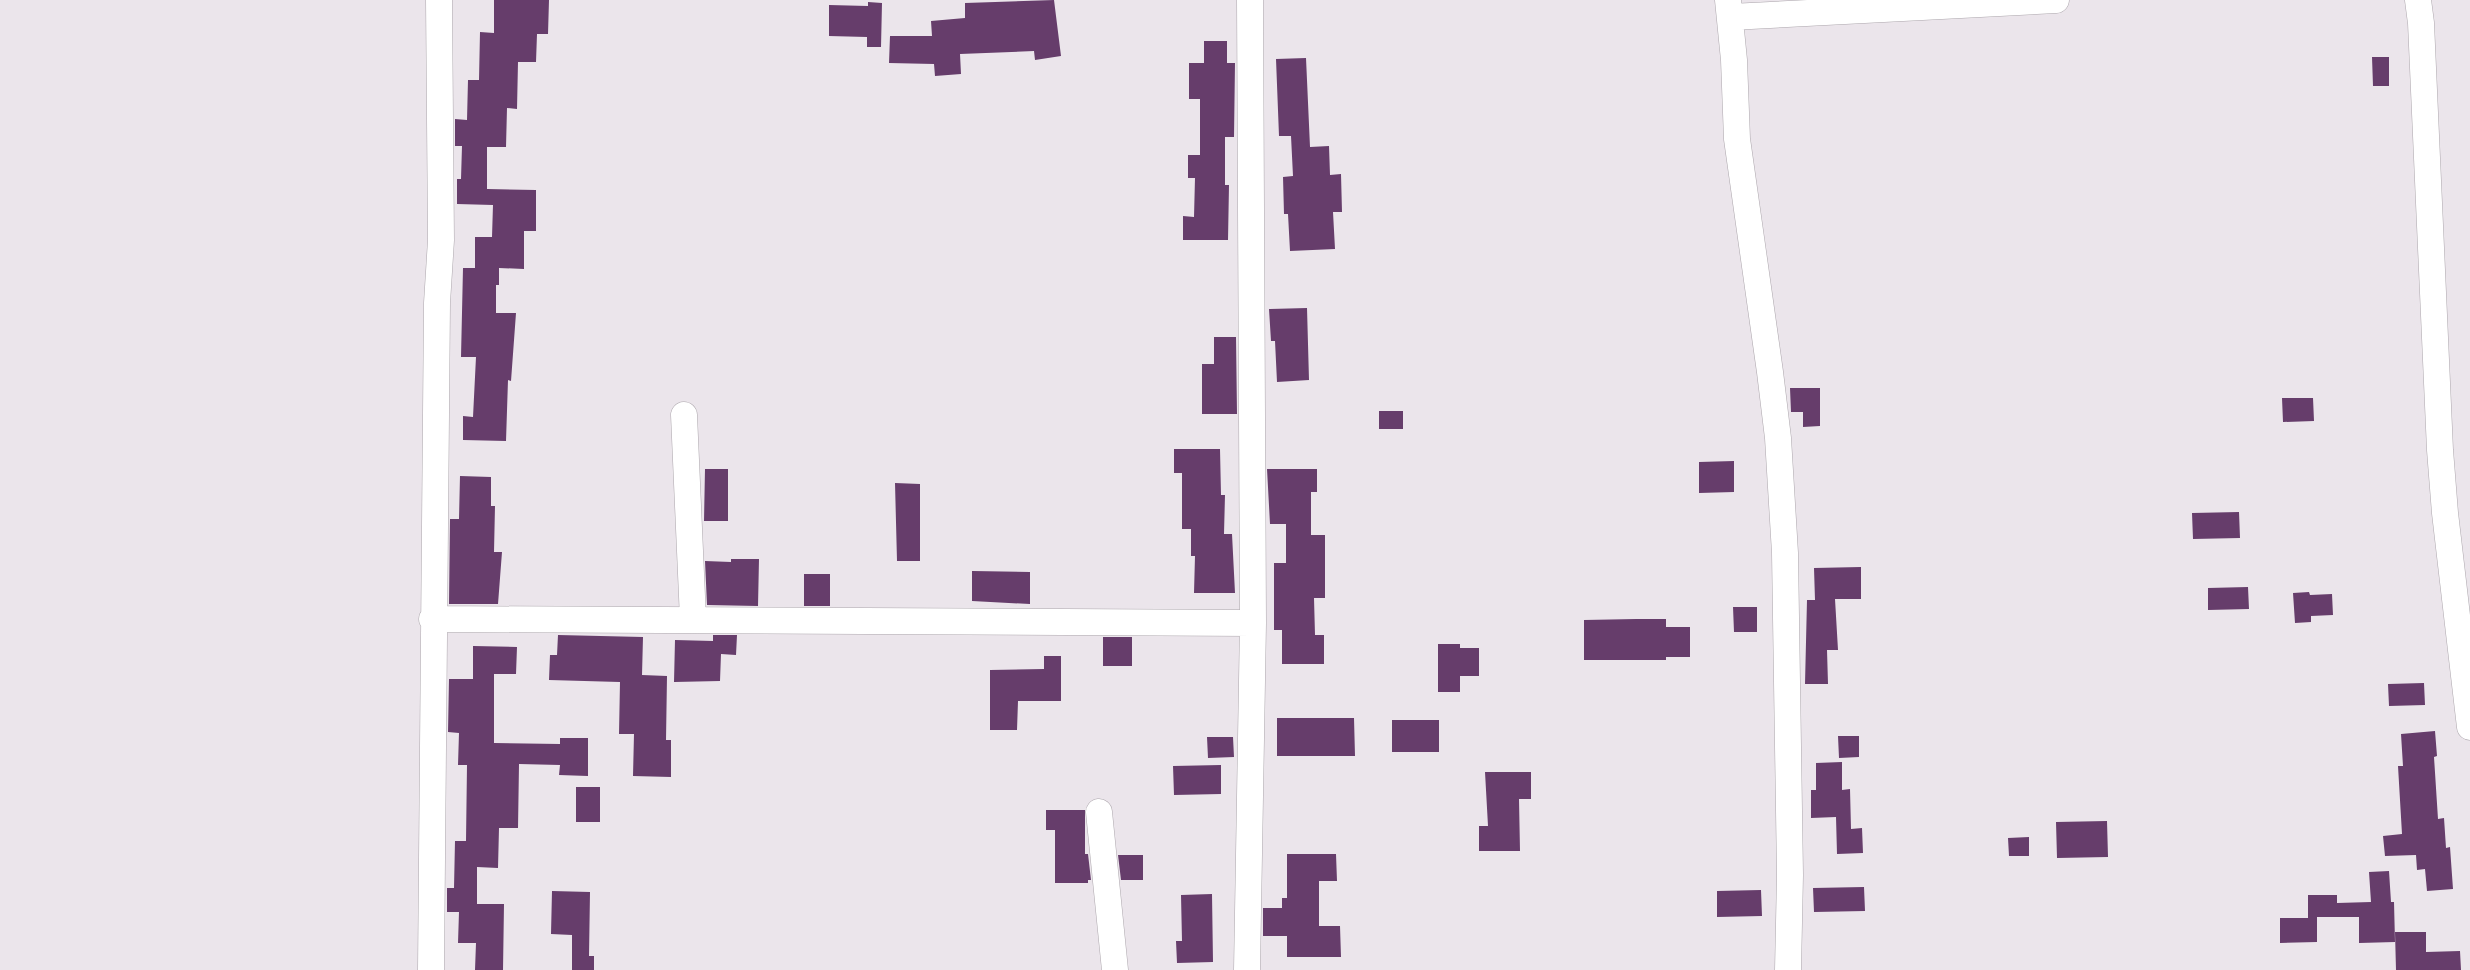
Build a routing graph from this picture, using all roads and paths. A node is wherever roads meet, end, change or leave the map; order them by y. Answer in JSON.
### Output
{"nodes":[{"id":1,"x":438,"y":0,"type":"edge"},
{"id":2,"x":1250,"y":0,"type":"edge"},
{"id":3,"x":2056,"y":0,"type":"edge"},
{"id":4,"x":2418,"y":0,"type":"edge"},
{"id":5,"x":1730,"y":9,"type":"edge"},
{"id":6,"x":684,"y":415,"type":"dead end"},
{"id":7,"x":693,"y":619,"type":"junction"},
{"id":8,"x":432,"y":620,"type":"junction"},
{"id":9,"x":1253,"y":624,"type":"junction"},
{"id":10,"x":2470,"y":727,"type":"edge"},
{"id":11,"x":1099,"y":812,"type":"dead end"},
{"id":12,"x":431,"y":970,"type":"edge"},
{"id":13,"x":1115,"y":970,"type":"edge"},
{"id":14,"x":1247,"y":970,"type":"edge"},
{"id":15,"x":1788,"y":970,"type":"edge"}],
"edges":[{"from":1,"to":8,"type":"street"},
{"from":2,"to":9,"type":"street"},
{"from":3,"to":5,"type":"street"},
{"from":4,"to":10,"type":"street"},
{"from":5,"to":15,"type":"street"},
{"from":6,"to":7,"type":"street"},
{"from":7,"to":8,"type":"street"},
{"from":7,"to":9,"type":"street"},
{"from":8,"to":12,"type":"street"},
{"from":9,"to":14,"type":"street"},
{"from":11,"to":13,"type":"street"}]}
